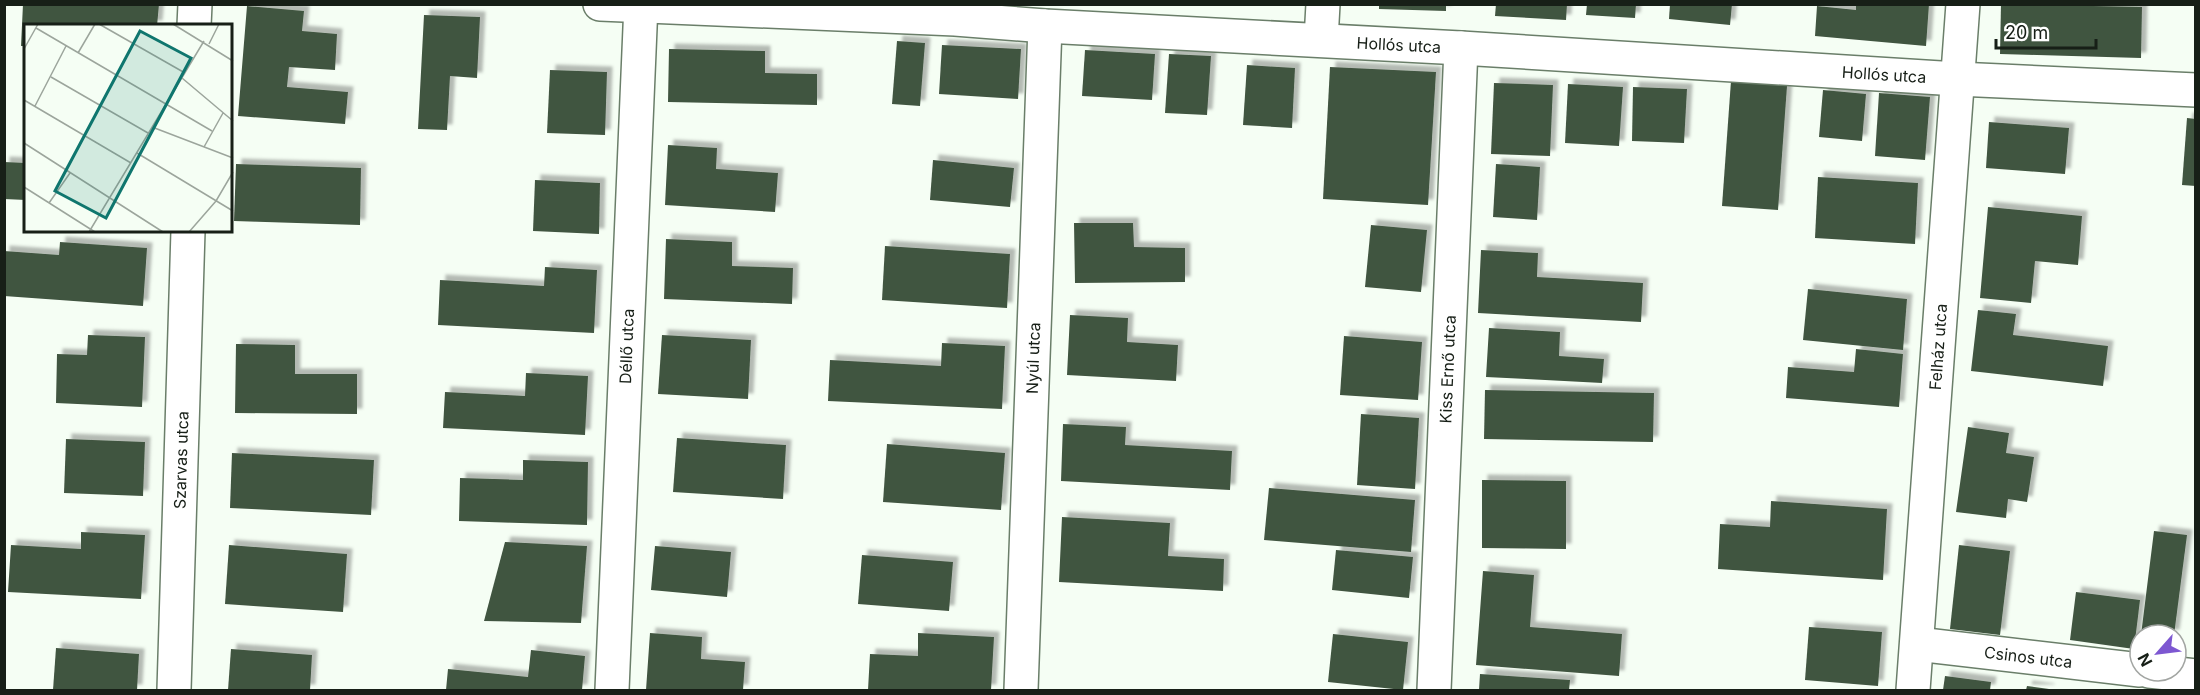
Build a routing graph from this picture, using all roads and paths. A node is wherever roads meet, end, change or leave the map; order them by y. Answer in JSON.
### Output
{"nodes":[{"id":1,"x":195,"y":4,"type":"edge"},
{"id":2,"x":600,"y":4,"type":"edge"},
{"id":3,"x":1323,"y":4,"type":"edge"},
{"id":4,"x":1963,"y":4,"type":"edge"},
{"id":5,"x":641,"y":6,"type":"edge"},
{"id":6,"x":955,"y":12,"type":"edge"},
{"id":7,"x":194,"y":24,"type":"edge"},
{"id":8,"x":1045,"y":26,"type":"junction"},
{"id":9,"x":1321,"y":40,"type":"junction"},
{"id":10,"x":1461,"y":48,"type":"junction"},
{"id":11,"x":1957,"y":80,"type":"junction"},
{"id":12,"x":2196,"y":90,"type":"edge"},
{"id":13,"x":188,"y":232,"type":"edge"},
{"id":14,"x":1917,"y":644,"type":"junction"},
{"id":15,"x":2128,"y":669,"type":"edge"},
{"id":16,"x":174,"y":690,"type":"edge"},
{"id":17,"x":612,"y":690,"type":"edge"},
{"id":18,"x":1021,"y":690,"type":"edge"},
{"id":19,"x":1434,"y":690,"type":"edge"},
{"id":20,"x":1912,"y":690,"type":"edge"}],
"edges":[{"from":1,"to":7,"type":"street"},
{"from":2,"to":5,"type":"street","name":"Hollós utca"},
{"from":3,"to":9,"type":"street"},
{"from":4,"to":11,"type":"street","name":"Felház utca"},
{"from":5,"to":6,"type":"street","name":"Hollós utca"},
{"from":5,"to":17,"type":"street","name":"Déllő utca"},
{"from":6,"to":8,"type":"street","name":"Hollós utca"},
{"from":8,"to":9,"type":"street","name":"Hollós utca"},
{"from":8,"to":18,"type":"street","name":"Nyúl utca"},
{"from":9,"to":10,"type":"street","name":"Hollós utca"},
{"from":10,"to":11,"type":"street","name":"Hollós utca"},
{"from":10,"to":19,"type":"street","name":"Kiss Ernő utca"},
{"from":11,"to":12,"type":"street","name":"Hollós utca"},
{"from":11,"to":14,"type":"street","name":"Felház utca"},
{"from":13,"to":16,"type":"street","name":"Szarvas utca"},
{"from":14,"to":15,"type":"street","name":"Csinos utca"},
{"from":14,"to":20,"type":"street","name":"Felház utca"}]}
